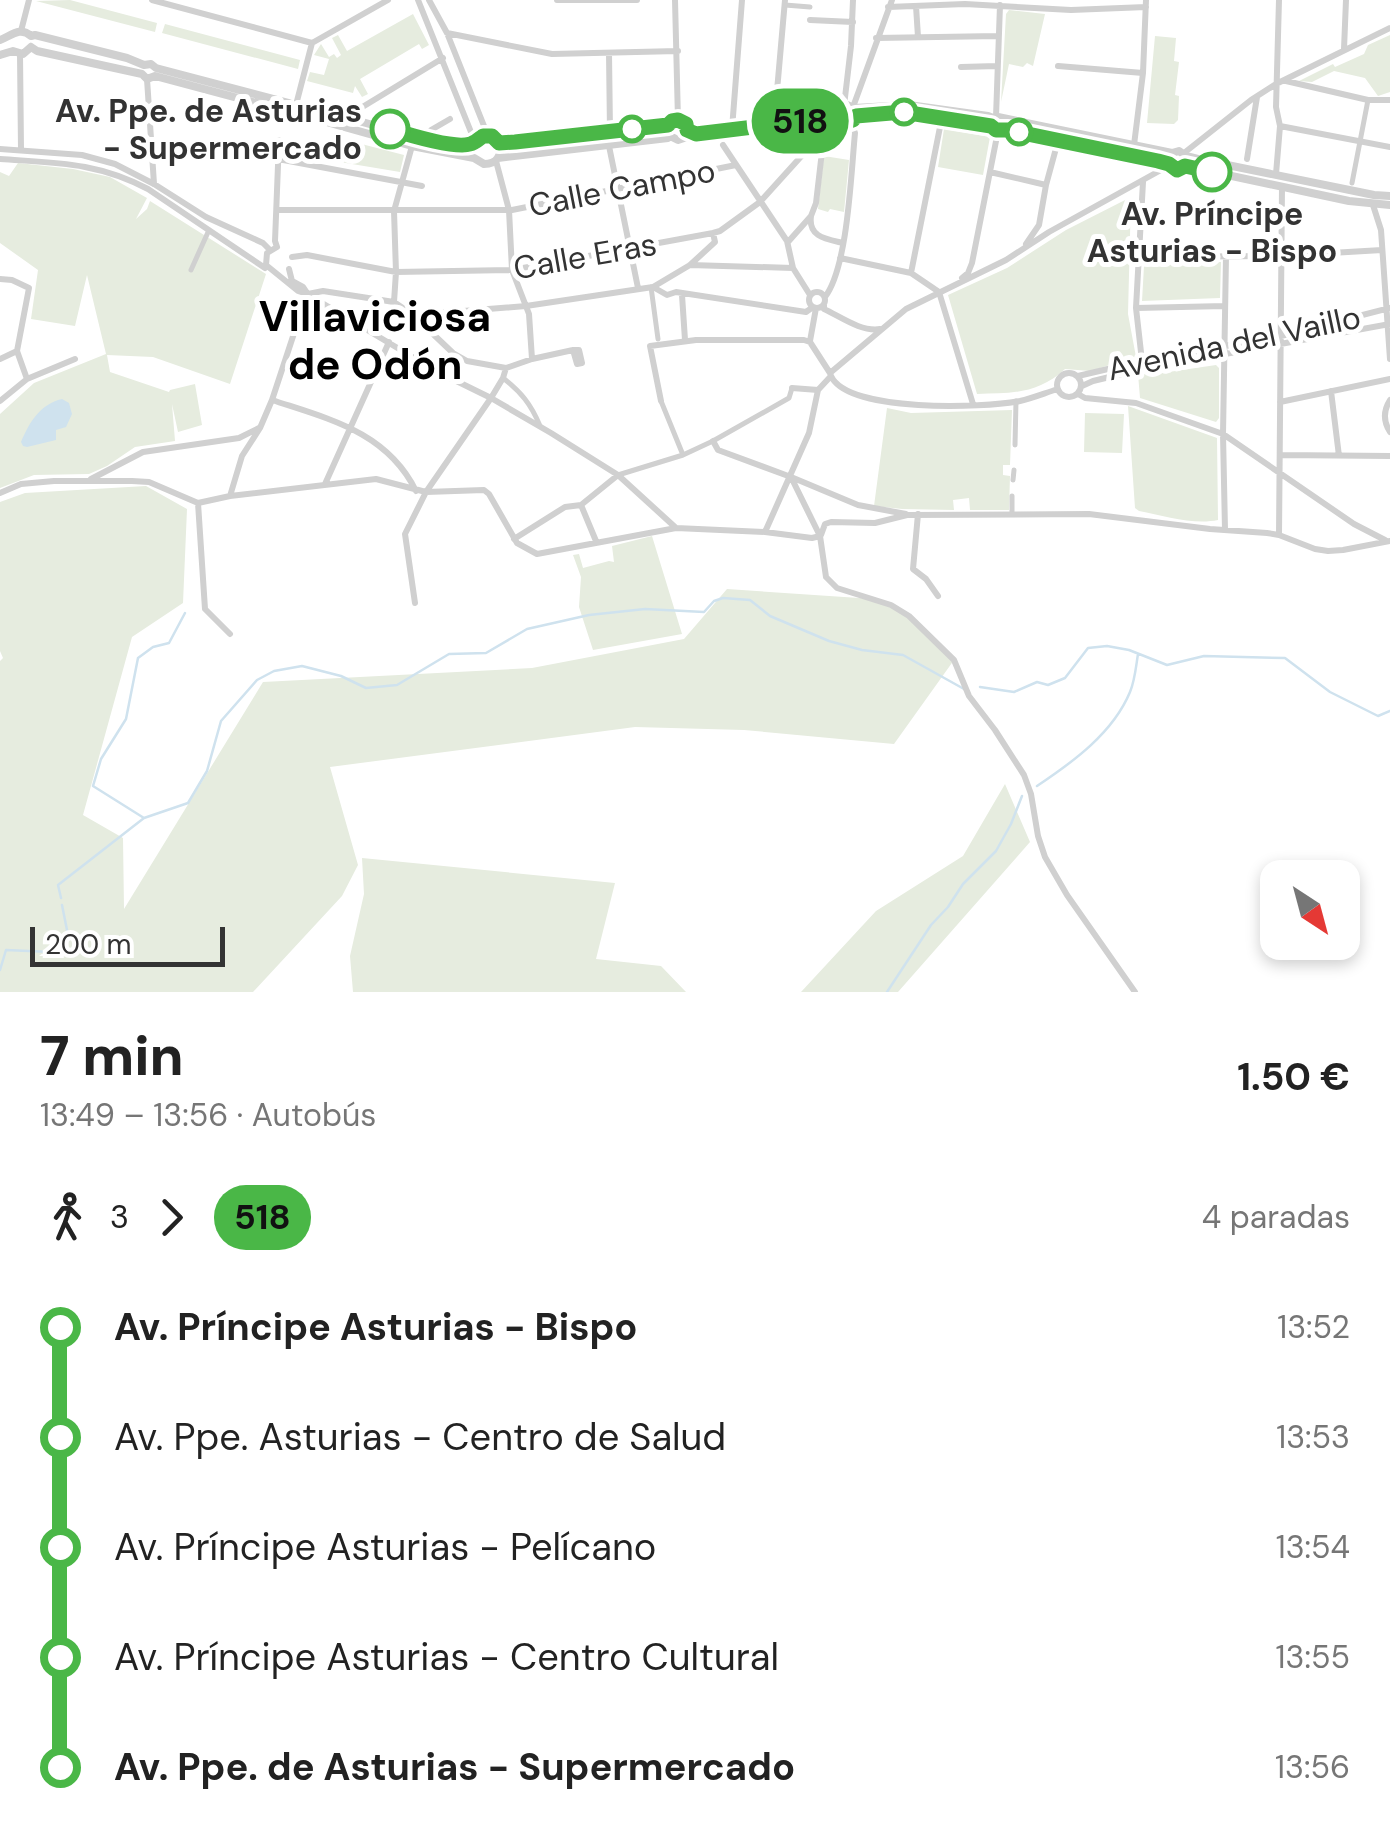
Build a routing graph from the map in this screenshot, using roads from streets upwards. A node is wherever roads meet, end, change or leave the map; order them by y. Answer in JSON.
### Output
{"nodes":[{"id":1,"x":28,"y":0,"type":"edge"},
{"id":2,"x":152,"y":0,"type":"edge"},
{"id":3,"x":388,"y":0,"type":"edge"},
{"id":4,"x":418,"y":0,"type":"edge"},
{"id":5,"x":429,"y":0,"type":"edge"},
{"id":6,"x":557,"y":0,"type":"edge"},
{"id":7,"x":637,"y":0,"type":"edge"},
{"id":8,"x":676,"y":0,"type":"edge"},
{"id":9,"x":742,"y":0,"type":"edge"},
{"id":10,"x":853,"y":0,"type":"edge"},
{"id":11,"x":1055,"y":0,"type":"edge"},
{"id":12,"x":1279,"y":0,"type":"edge"},
{"id":13,"x":1346,"y":0,"type":"edge"},
{"id":14,"x":373,"y":3,"type":"edge"},
{"id":15,"x":785,"y":3,"type":"edge"},
{"id":16,"x":810,"y":3,"type":"edge"},
{"id":17,"x":890,"y":3,"type":"edge"},
{"id":18,"x":1146,"y":4,"type":"edge"},
{"id":19,"x":1000,"y":5,"type":"junction"},
{"id":20,"x":916,"y":6,"type":"junction"},
{"id":21,"x":1054,"y":10,"type":"junction"},
{"id":22,"x":810,"y":20,"type":"joint"},
{"id":23,"x":853,"y":22,"type":"junction"},
{"id":24,"x":1390,"y":28,"type":"edge"},
{"id":25,"x":21,"y":31,"type":"junction"},
{"id":26,"x":447,"y":33,"type":"junction"},
{"id":27,"x":31,"y":36,"type":"junction"},
{"id":28,"x":998,"y":36,"type":"junction"},
{"id":29,"x":11,"y":37,"type":"junction"},
{"id":30,"x":918,"y":37,"type":"junction"},
{"id":31,"x":876,"y":38,"type":"junction"},
{"id":32,"x":0,"y":40,"type":"edge"},
{"id":33,"x":312,"y":43,"type":"junction"},
{"id":34,"x":32,"y":48,"type":"junction"},
{"id":35,"x":1344,"y":50,"type":"junction"},
{"id":36,"x":16,"y":52,"type":"junction"},
{"id":37,"x":678,"y":52,"type":"junction"},
{"id":38,"x":609,"y":54,"type":"junction"},
{"id":39,"x":0,"y":55,"type":"edge"},
{"id":40,"x":443,"y":58,"type":"junction"},
{"id":41,"x":997,"y":66,"type":"junction"},
{"id":42,"x":1058,"y":66,"type":"dead end"},
{"id":43,"x":961,"y":67,"type":"dead end"},
{"id":44,"x":148,"y":72,"type":"junction"},
{"id":45,"x":1142,"y":73,"type":"junction"},
{"id":46,"x":1280,"y":82,"type":"junction"},
{"id":47,"x":1257,"y":96,"type":"junction"},
{"id":48,"x":1368,"y":100,"type":"junction"},
{"id":49,"x":1390,"y":100,"type":"edge"},
{"id":50,"x":294,"y":107,"type":"junction"},
{"id":51,"x":847,"y":113,"type":"junction"},
{"id":52,"x":942,"y":116,"type":"junction"},
{"id":53,"x":346,"y":117,"type":"junction"},
{"id":54,"x":450,"y":119,"type":"dead end"},
{"id":55,"x":678,"y":120,"type":"junction"},
{"id":56,"x":817,"y":120,"type":"junction"},
{"id":57,"x":997,"y":123,"type":"junction"},
{"id":58,"x":668,"y":125,"type":"junction"},
{"id":59,"x":774,"y":125,"type":"junction"},
{"id":60,"x":1280,"y":126,"type":"junction"},
{"id":61,"x":732,"y":129,"type":"junction"},
{"id":62,"x":825,"y":130,"type":"junction"},
{"id":63,"x":610,"y":132,"type":"junction"},
{"id":64,"x":692,"y":132,"type":"junction"},
{"id":65,"x":488,"y":136,"type":"junction"},
{"id":66,"x":670,"y":136,"type":"junction"},
{"id":67,"x":428,"y":139,"type":"junction"},
{"id":68,"x":279,"y":140,"type":"dead end"},
{"id":69,"x":1058,"y":141,"type":"junction"},
{"id":70,"x":1360,"y":141,"type":"junction"},
{"id":71,"x":816,"y":142,"type":"junction"},
{"id":72,"x":474,"y":143,"type":"junction"},
{"id":73,"x":499,"y":143,"type":"junction"},
{"id":74,"x":724,"y":145,"type":"dead end"},
{"id":75,"x":1134,"y":145,"type":"junction"},
{"id":76,"x":412,"y":146,"type":"junction"},
{"id":77,"x":610,"y":146,"type":"junction"},
{"id":78,"x":1390,"y":147,"type":"edge"},
{"id":79,"x":0,"y":149,"type":"edge"},
{"id":80,"x":21,"y":150,"type":"junction"},
{"id":81,"x":1172,"y":153,"type":"junction"},
{"id":82,"x":474,"y":158,"type":"junction"},
{"id":83,"x":1185,"y":158,"type":"junction"},
{"id":84,"x":0,"y":159,"type":"edge"},
{"id":85,"x":1247,"y":159,"type":"dead end"},
{"id":86,"x":278,"y":160,"type":"junction"},
{"id":87,"x":497,"y":160,"type":"junction"},
{"id":88,"x":1170,"y":164,"type":"junction"},
{"id":89,"x":736,"y":166,"type":"junction"},
{"id":90,"x":990,"y":172,"type":"junction"},
{"id":91,"x":1276,"y":174,"type":"junction"},
{"id":92,"x":401,"y":181,"type":"junction"},
{"id":93,"x":1143,"y":181,"type":"junction"},
{"id":94,"x":1352,"y":183,"type":"dead end"},
{"id":95,"x":154,"y":184,"type":"junction"},
{"id":96,"x":1046,"y":185,"type":"junction"},
{"id":97,"x":422,"y":186,"type":"dead end"},
{"id":98,"x":1282,"y":186,"type":"junction"},
{"id":99,"x":618,"y":189,"type":"junction"},
{"id":100,"x":1390,"y":196,"type":"edge"},
{"id":101,"x":760,"y":202,"type":"junction"},
{"id":102,"x":1373,"y":205,"type":"junction"},
{"id":103,"x":1390,"y":206,"type":"edge"},
{"id":104,"x":278,"y":210,"type":"junction"},
{"id":105,"x":394,"y":210,"type":"junction"},
{"id":106,"x":509,"y":210,"type":"junction"},
{"id":107,"x":811,"y":216,"type":"junction"},
{"id":108,"x":203,"y":220,"type":"junction"},
{"id":109,"x":210,"y":230,"type":"junction"},
{"id":110,"x":713,"y":233,"type":"junction"},
{"id":111,"x":787,"y":243,"type":"junction"},
{"id":112,"x":843,"y":243,"type":"junction"},
{"id":113,"x":629,"y":250,"type":"junction"},
{"id":114,"x":1382,"y":250,"type":"junction"},
{"id":115,"x":285,"y":251,"type":"junction"},
{"id":116,"x":1226,"y":256,"type":"junction"},
{"id":117,"x":1280,"y":256,"type":"junction"},
{"id":118,"x":1138,"y":257,"type":"junction"},
{"id":119,"x":840,"y":258,"type":"junction"},
{"id":120,"x":1006,"y":260,"type":"junction"},
{"id":121,"x":690,"y":265,"type":"junction"},
{"id":122,"x":792,"y":268,"type":"junction"},
{"id":123,"x":288,"y":269,"type":"junction"},
{"id":124,"x":191,"y":270,"type":"dead end"},
{"id":125,"x":512,"y":270,"type":"junction"},
{"id":126,"x":396,"y":272,"type":"junction"},
{"id":127,"x":273,"y":273,"type":"junction"},
{"id":128,"x":910,"y":273,"type":"junction"},
{"id":129,"x":673,"y":275,"type":"junction"},
{"id":130,"x":0,"y":279,"type":"edge"},
{"id":131,"x":652,"y":287,"type":"junction"},
{"id":132,"x":949,"y":287,"type":"junction"},
{"id":133,"x":638,"y":288,"type":"junction"},
{"id":134,"x":939,"y":292,"type":"junction"},
{"id":135,"x":307,"y":294,"type":"junction"},
{"id":136,"x":679,"y":294,"type":"junction"},
{"id":137,"x":810,"y":295,"type":"junction"},
{"id":138,"x":394,"y":302,"type":"junction"},
{"id":139,"x":819,"y":304,"type":"junction"},
{"id":140,"x":526,"y":306,"type":"junction"},
{"id":141,"x":1225,"y":306,"type":"junction"},
{"id":142,"x":1136,"y":308,"type":"junction"},
{"id":143,"x":1388,"y":308,"type":"edge"},
{"id":144,"x":413,"y":315,"type":"junction"},
{"id":145,"x":1388,"y":324,"type":"edge"},
{"id":146,"x":881,"y":328,"type":"junction"},
{"id":147,"x":1281,"y":336,"type":"junction"},
{"id":148,"x":658,"y":338,"type":"dead end"},
{"id":149,"x":685,"y":340,"type":"junction"},
{"id":150,"x":389,"y":342,"type":"junction"},
{"id":151,"x":810,"y":342,"type":"junction"},
{"id":152,"x":1225,"y":346,"type":"junction"},
{"id":153,"x":1280,"y":346,"type":"junction"},
{"id":154,"x":574,"y":350,"type":"dead end"},
{"id":155,"x":17,"y":351,"type":"junction"},
{"id":156,"x":1225,"y":356,"type":"junction"},
{"id":157,"x":0,"y":359,"type":"edge"},
{"id":158,"x":532,"y":359,"type":"junction"},
{"id":159,"x":75,"y":360,"type":"dead end"},
{"id":160,"x":1390,"y":360,"type":"edge"},
{"id":161,"x":1142,"y":361,"type":"junction"},
{"id":162,"x":506,"y":368,"type":"junction"},
{"id":163,"x":830,"y":374,"type":"junction"},
{"id":164,"x":1078,"y":376,"type":"junction"},
{"id":165,"x":503,"y":378,"type":"junction"},
{"id":166,"x":28,"y":379,"type":"junction"},
{"id":167,"x":1390,"y":379,"type":"edge"},
{"id":168,"x":792,"y":388,"type":"joint"},
{"id":169,"x":818,"y":390,"type":"junction"},
{"id":170,"x":1058,"y":390,"type":"junction"},
{"id":171,"x":1080,"y":390,"type":"junction"},
{"id":172,"x":1331,"y":392,"type":"junction"},
{"id":173,"x":490,"y":398,"type":"junction"},
{"id":174,"x":272,"y":400,"type":"junction"},
{"id":175,"x":1390,"y":400,"type":"edge"},
{"id":176,"x":0,"y":401,"type":"edge"},
{"id":177,"x":1016,"y":401,"type":"junction"},
{"id":178,"x":661,"y":402,"type":"joint"},
{"id":179,"x":1280,"y":402,"type":"junction"},
{"id":180,"x":973,"y":404,"type":"junction"},
{"id":181,"x":1387,"y":418,"type":"edge"},
{"id":182,"x":540,"y":426,"type":"junction"},
{"id":183,"x":350,"y":427,"type":"junction"},
{"id":184,"x":260,"y":428,"type":"junction"},
{"id":185,"x":1390,"y":432,"type":"edge"},
{"id":186,"x":1223,"y":434,"type":"junction"},
{"id":187,"x":713,"y":441,"type":"junction"},
{"id":188,"x":1014,"y":445,"type":"dead end"},
{"id":189,"x":683,"y":455,"type":"junction"},
{"id":190,"x":1280,"y":455,"type":"junction"},
{"id":191,"x":131,"y":456,"type":"junction"},
{"id":192,"x":1339,"y":456,"type":"junction"},
{"id":193,"x":1390,"y":456,"type":"edge"},
{"id":194,"x":1014,"y":470,"type":"dead end"},
{"id":195,"x":1280,"y":472,"type":"junction"},
{"id":196,"x":618,"y":475,"type":"junction"},
{"id":197,"x":791,"y":477,"type":"junction"},
{"id":198,"x":1013,"y":480,"type":"dead end"},
{"id":199,"x":85,"y":481,"type":"junction"},
{"id":200,"x":132,"y":481,"type":"junction"},
{"id":201,"x":324,"y":485,"type":"junction"},
{"id":202,"x":416,"y":491,"type":"junction"},
{"id":203,"x":426,"y":492,"type":"junction"},
{"id":204,"x":0,"y":493,"type":"edge"},
{"id":205,"x":230,"y":496,"type":"junction"},
{"id":206,"x":1012,"y":496,"type":"dead end"},
{"id":207,"x":198,"y":503,"type":"junction"},
{"id":208,"x":581,"y":505,"type":"junction"},
{"id":209,"x":918,"y":514,"type":"junction"},
{"id":210,"x":1012,"y":514,"type":"junction"},
{"id":211,"x":907,"y":515,"type":"junction"},
{"id":212,"x":812,"y":520,"type":"junction"},
{"id":213,"x":825,"y":524,"type":"junction"},
{"id":214,"x":676,"y":528,"type":"junction"},
{"id":215,"x":1224,"y":530,"type":"junction"},
{"id":216,"x":765,"y":532,"type":"junction"},
{"id":217,"x":1279,"y":535,"type":"junction"},
{"id":218,"x":820,"y":536,"type":"junction"},
{"id":219,"x":514,"y":538,"type":"junction"},
{"id":220,"x":596,"y":541,"type":"junction"},
{"id":221,"x":1388,"y":541,"type":"edge"},
{"id":222,"x":938,"y":596,"type":"dead end"},
{"id":223,"x":415,"y":603,"type":"dead end"},
{"id":224,"x":230,"y":634,"type":"dead end"},
{"id":225,"x":1135,"y":992,"type":"edge"}],
"edges":[{"from":1,"to":25,"type":"street"},
{"from":2,"to":33,"type":"street"},
{"from":3,"to":14,"type":"street"},
{"from":4,"to":40,"type":"street"},
{"from":5,"to":26,"type":"street"},
{"from":6,"to":7,"type":"street"},
{"from":8,"to":37,"type":"street"},
{"from":9,"to":61,"type":"street"},
{"from":10,"to":23,"type":"street"},
{"from":11,"to":21,"type":"street"},
{"from":12,"to":46,"type":"street"},
{"from":13,"to":35,"type":"street"},
{"from":14,"to":33,"type":"street"},
{"from":15,"to":16,"type":"street"},
{"from":15,"to":59,"type":"street"},
{"from":16,"to":22,"type":"street"},
{"from":17,"to":20,"type":"street"},
{"from":17,"to":31,"type":"street"},
{"from":18,"to":21,"type":"street"},
{"from":18,"to":45,"type":"street"},
{"from":19,"to":20,"type":"street"},
{"from":19,"to":21,"type":"street"},
{"from":19,"to":28,"type":"street"},
{"from":20,"to":30,"type":"street"},
{"from":22,"to":23,"type":"street"},
{"from":23,"to":51,"type":"street"},
{"from":24,"to":35,"type":"street"},
{"from":25,"to":27,"type":"street"},
{"from":25,"to":29,"type":"street"},
{"from":26,"to":38,"type":"street"},
{"from":26,"to":65,"type":"street"},
{"from":27,"to":34,"type":"street"},
{"from":27,"to":44,"type":"street"},
{"from":28,"to":30,"type":"street"},
{"from":28,"to":41,"type":"street"},
{"from":29,"to":32,"type":"street"},
{"from":29,"to":36,"type":"street"},
{"from":30,"to":31,"type":"street"},
{"from":31,"to":51,"type":"street"},
{"from":33,"to":50,"type":"street"},
{"from":34,"to":36,"type":"street"},
{"from":34,"to":44,"type":"street"},
{"from":35,"to":46,"type":"street"},
{"from":36,"to":39,"type":"street"},
{"from":36,"to":80,"type":"street"},
{"from":37,"to":38,"type":"street"},
{"from":37,"to":55,"type":"street"},
{"from":38,"to":63,"type":"street"},
{"from":40,"to":53,"type":"street"},
{"from":40,"to":72,"type":"street"},
{"from":41,"to":43,"type":"street"},
{"from":41,"to":57,"type":"street"},
{"from":42,"to":45,"type":"street"},
{"from":44,"to":50,"type":"street"},
{"from":44,"to":95,"type":"street"},
{"from":45,"to":75,"type":"street"},
{"from":46,"to":47,"type":"street"},
{"from":46,"to":48,"type":"street"},
{"from":46,"to":60,"type":"street"},
{"from":47,"to":83,"type":"street"},
{"from":47,"to":85,"type":"street"},
{"from":48,"to":49,"type":"street"},
{"from":48,"to":70,"type":"street"},
{"from":50,"to":53,"type":"street"},
{"from":50,"to":76,"type":"street"},
{"from":51,"to":52,"type":"street"},
{"from":51,"to":56,"type":"street"},
{"from":51,"to":57,"type":"street"},
{"from":51,"to":62,"type":"street"},
{"from":51,"to":112,"type":"street"},
{"from":52,"to":57,"type":"street"},
{"from":52,"to":128,"type":"street"},
{"from":53,"to":67,"type":"street"},
{"from":54,"to":67,"type":"street"},
{"from":55,"to":58,"type":"street"},
{"from":55,"to":64,"type":"street"},
{"from":56,"to":59,"type":"street"},
{"from":56,"to":62,"type":"street"},
{"from":57,"to":69,"type":"street"},
{"from":57,"to":75,"type":"street"},
{"from":57,"to":90,"type":"street"},
{"from":58,"to":63,"type":"street"},
{"from":58,"to":66,"type":"street"},
{"from":59,"to":61,"type":"street"},
{"from":60,"to":70,"type":"street"},
{"from":60,"to":91,"type":"street"},
{"from":61,"to":64,"type":"street"},
{"from":62,"to":71,"type":"street"},
{"from":63,"to":73,"type":"street"},
{"from":64,"to":66,"type":"street"},
{"from":65,"to":72,"type":"street"},
{"from":65,"to":73,"type":"street"},
{"from":66,"to":77,"type":"street"},
{"from":67,"to":72,"type":"street"},
{"from":67,"to":76,"type":"street"},
{"from":68,"to":86,"type":"street"},
{"from":69,"to":88,"type":"street"},
{"from":69,"to":96,"type":"street"},
{"from":70,"to":78,"type":"street"},
{"from":70,"to":94,"type":"street"},
{"from":71,"to":101,"type":"street"},
{"from":71,"to":107,"type":"street"},
{"from":72,"to":82,"type":"street"},
{"from":73,"to":87,"type":"street"},
{"from":74,"to":89,"type":"street"},
{"from":75,"to":81,"type":"street"},
{"from":76,"to":82,"type":"street"},
{"from":76,"to":92,"type":"street"},
{"from":77,"to":87,"type":"street"},
{"from":77,"to":99,"type":"street"},
{"from":79,"to":80,"type":"street"},
{"from":80,"to":95,"type":"street"},
{"from":81,"to":83,"type":"street"},
{"from":81,"to":88,"type":"street"},
{"from":82,"to":87,"type":"street"},
{"from":83,"to":88,"type":"street"},
{"from":83,"to":91,"type":"street"},
{"from":83,"to":98,"type":"street"},
{"from":84,"to":108,"type":"street"},
{"from":86,"to":92,"type":"street"},
{"from":86,"to":104,"type":"street"},
{"from":87,"to":106,"type":"street"},
{"from":88,"to":93,"type":"street"},
{"from":89,"to":99,"type":"street","name":"Calle Campo"},
{"from":89,"to":101,"type":"street"},
{"from":90,"to":96,"type":"street"},
{"from":90,"to":132,"type":"street"},
{"from":91,"to":100,"type":"street"},
{"from":92,"to":97,"type":"street"},
{"from":92,"to":105,"type":"street"},
{"from":93,"to":118,"type":"street"},
{"from":93,"to":120,"type":"street"},
{"from":95,"to":108,"type":"street"},
{"from":96,"to":120,"type":"street"},
{"from":98,"to":102,"type":"street"},
{"from":98,"to":117,"type":"street"},
{"from":99,"to":106,"type":"street","name":"Calle Campo"},
{"from":99,"to":113,"type":"street"},
{"from":101,"to":110,"type":"street"},
{"from":101,"to":111,"type":"street"},
{"from":102,"to":103,"type":"street"},
{"from":102,"to":114,"type":"street"},
{"from":104,"to":105,"type":"street","name":"Calle Campo"},
{"from":104,"to":115,"type":"street"},
{"from":105,"to":106,"type":"street","name":"Calle Campo"},
{"from":105,"to":126,"type":"street"},
{"from":106,"to":125,"type":"street"},
{"from":107,"to":111,"type":"street"},
{"from":107,"to":112,"type":"street"},
{"from":108,"to":109,"type":"street"},
{"from":108,"to":115,"type":"street","name":"Calle Eras"},
{"from":109,"to":124,"type":"street"},
{"from":109,"to":127,"type":"street"},
{"from":110,"to":113,"type":"street","name":"Calle Eras"},
{"from":110,"to":121,"type":"street"},
{"from":111,"to":122,"type":"street"},
{"from":112,"to":119,"type":"street"},
{"from":113,"to":125,"type":"street","name":"Calle Eras"},
{"from":113,"to":133,"type":"street"},
{"from":114,"to":117,"type":"street"},
{"from":114,"to":143,"type":"street"},
{"from":115,"to":123,"type":"street"},
{"from":115,"to":126,"type":"street","name":"Calle Eras"},
{"from":115,"to":127,"type":"street"},
{"from":116,"to":117,"type":"street"},
{"from":116,"to":118,"type":"street"},
{"from":116,"to":141,"type":"street"},
{"from":117,"to":147,"type":"street"},
{"from":118,"to":142,"type":"street"},
{"from":119,"to":128,"type":"street"},
{"from":119,"to":139,"type":"street"},
{"from":120,"to":132,"type":"street"},
{"from":121,"to":122,"type":"street"},
{"from":121,"to":129,"type":"street"},
{"from":122,"to":137,"type":"street"},
{"from":123,"to":127,"type":"street"},
{"from":123,"to":135,"type":"street"},
{"from":125,"to":126,"type":"street","name":"Calle Eras"},
{"from":125,"to":140,"type":"street"},
{"from":126,"to":138,"type":"street"},
{"from":127,"to":135,"type":"street"},
{"from":128,"to":134,"type":"street"},
{"from":129,"to":131,"type":"street"},
{"from":129,"to":136,"type":"street"},
{"from":130,"to":155,"type":"street"},
{"from":131,"to":133,"type":"street"},
{"from":131,"to":136,"type":"street"},
{"from":131,"to":148,"type":"street"},
{"from":132,"to":134,"type":"street"},
{"from":133,"to":140,"type":"street"},
{"from":134,"to":146,"type":"street"},
{"from":134,"to":180,"type":"street"},
{"from":135,"to":138,"type":"street"},
{"from":135,"to":150,"type":"street"},
{"from":135,"to":174,"type":"street"},
{"from":136,"to":139,"type":"street"},
{"from":136,"to":149,"type":"street"},
{"from":137,"to":139,"type":"street"},
{"from":137,"to":139,"type":"street"},
{"from":138,"to":144,"type":"street"},
{"from":139,"to":146,"type":"street"},
{"from":139,"to":151,"type":"street"},
{"from":140,"to":144,"type":"street"},
{"from":140,"to":158,"type":"street"},
{"from":141,"to":142,"type":"street"},
{"from":141,"to":152,"type":"street"},
{"from":142,"to":161,"type":"street"},
{"from":143,"to":145,"type":"street"},
{"from":143,"to":147,"type":"street","name":"Avenida del Vaillo"},
{"from":144,"to":162,"type":"street"},
{"from":145,"to":153,"type":"street","name":"Avenida del Vaillo"},
{"from":145,"to":160,"type":"street"},
{"from":146,"to":163,"type":"street"},
{"from":147,"to":152,"type":"street","name":"Avenida del Vaillo"},
{"from":147,"to":153,"type":"street"},
{"from":149,"to":151,"type":"street"},
{"from":149,"to":178,"type":"street"},
{"from":150,"to":173,"type":"street"},
{"from":150,"to":183,"type":"street"},
{"from":151,"to":163,"type":"street"},
{"from":152,"to":156,"type":"street"},
{"from":152,"to":161,"type":"street","name":"Avenida del Vaillo"},
{"from":153,"to":156,"type":"street","name":"Avenida del Vaillo"},
{"from":153,"to":179,"type":"street"},
{"from":154,"to":158,"type":"street"},
{"from":155,"to":157,"type":"street"},
{"from":155,"to":166,"type":"street"},
{"from":156,"to":171,"type":"street","name":"Avenida del Vaillo"},
{"from":156,"to":186,"type":"street"},
{"from":158,"to":162,"type":"street"},
{"from":159,"to":166,"type":"street"},
{"from":161,"to":164,"type":"street","name":"Avenida del Vaillo"},
{"from":162,"to":165,"type":"street"},
{"from":163,"to":169,"type":"street"},
{"from":163,"to":180,"type":"street"},
{"from":164,"to":170,"type":"street"},
{"from":164,"to":171,"type":"street"},
{"from":165,"to":173,"type":"street"},
{"from":165,"to":182,"type":"street"},
{"from":166,"to":176,"type":"street"},
{"from":167,"to":172,"type":"street"},
{"from":168,"to":169,"type":"street"},
{"from":168,"to":187,"type":"street"},
{"from":169,"to":197,"type":"street"},
{"from":170,"to":171,"type":"street"},
{"from":170,"to":177,"type":"street"},
{"from":171,"to":186,"type":"street"},
{"from":172,"to":179,"type":"street"},
{"from":172,"to":192,"type":"street"},
{"from":173,"to":182,"type":"street"},
{"from":173,"to":203,"type":"street"},
{"from":174,"to":183,"type":"street"},
{"from":174,"to":184,"type":"street"},
{"from":175,"to":181,"type":"street"},
{"from":177,"to":180,"type":"street"},
{"from":177,"to":188,"type":"street"},
{"from":178,"to":189,"type":"street"},
{"from":179,"to":190,"type":"street"},
{"from":181,"to":185,"type":"street"},
{"from":182,"to":196,"type":"street"},
{"from":183,"to":201,"type":"street"},
{"from":183,"to":202,"type":"street"},
{"from":184,"to":191,"type":"street"},
{"from":184,"to":205,"type":"street"},
{"from":186,"to":195,"type":"street"},
{"from":186,"to":215,"type":"street"},
{"from":187,"to":189,"type":"street"},
{"from":187,"to":197,"type":"street"},
{"from":189,"to":196,"type":"street"},
{"from":190,"to":192,"type":"street"},
{"from":190,"to":195,"type":"street"},
{"from":191,"to":199,"type":"street"},
{"from":191,"to":200,"type":"street"},
{"from":192,"to":193,"type":"street"},
{"from":194,"to":198,"type":"street"},
{"from":195,"to":217,"type":"street"},
{"from":195,"to":221,"type":"street"},
{"from":196,"to":208,"type":"street"},
{"from":196,"to":214,"type":"street"},
{"from":197,"to":211,"type":"street"},
{"from":197,"to":212,"type":"street"},
{"from":197,"to":216,"type":"street"},
{"from":199,"to":200,"type":"street"},
{"from":199,"to":204,"type":"street"},
{"from":200,"to":207,"type":"street"},
{"from":201,"to":202,"type":"street"},
{"from":201,"to":205,"type":"street"},
{"from":202,"to":203,"type":"street"},
{"from":203,"to":219,"type":"street"},
{"from":203,"to":223,"type":"street"},
{"from":205,"to":207,"type":"street"},
{"from":206,"to":210,"type":"street"},
{"from":207,"to":224,"type":"street"},
{"from":208,"to":219,"type":"street"},
{"from":208,"to":220,"type":"street"},
{"from":209,"to":210,"type":"street"},
{"from":209,"to":211,"type":"street"},
{"from":209,"to":222,"type":"street"},
{"from":210,"to":215,"type":"street"},
{"from":211,"to":213,"type":"street"},
{"from":212,"to":213,"type":"street"},
{"from":212,"to":218,"type":"street"},
{"from":213,"to":218,"type":"street"},
{"from":214,"to":216,"type":"street"},
{"from":214,"to":220,"type":"street"},
{"from":215,"to":217,"type":"street"},
{"from":216,"to":218,"type":"street"},
{"from":217,"to":221,"type":"street"},
{"from":218,"to":225,"type":"street"},
{"from":219,"to":220,"type":"street"}]}
